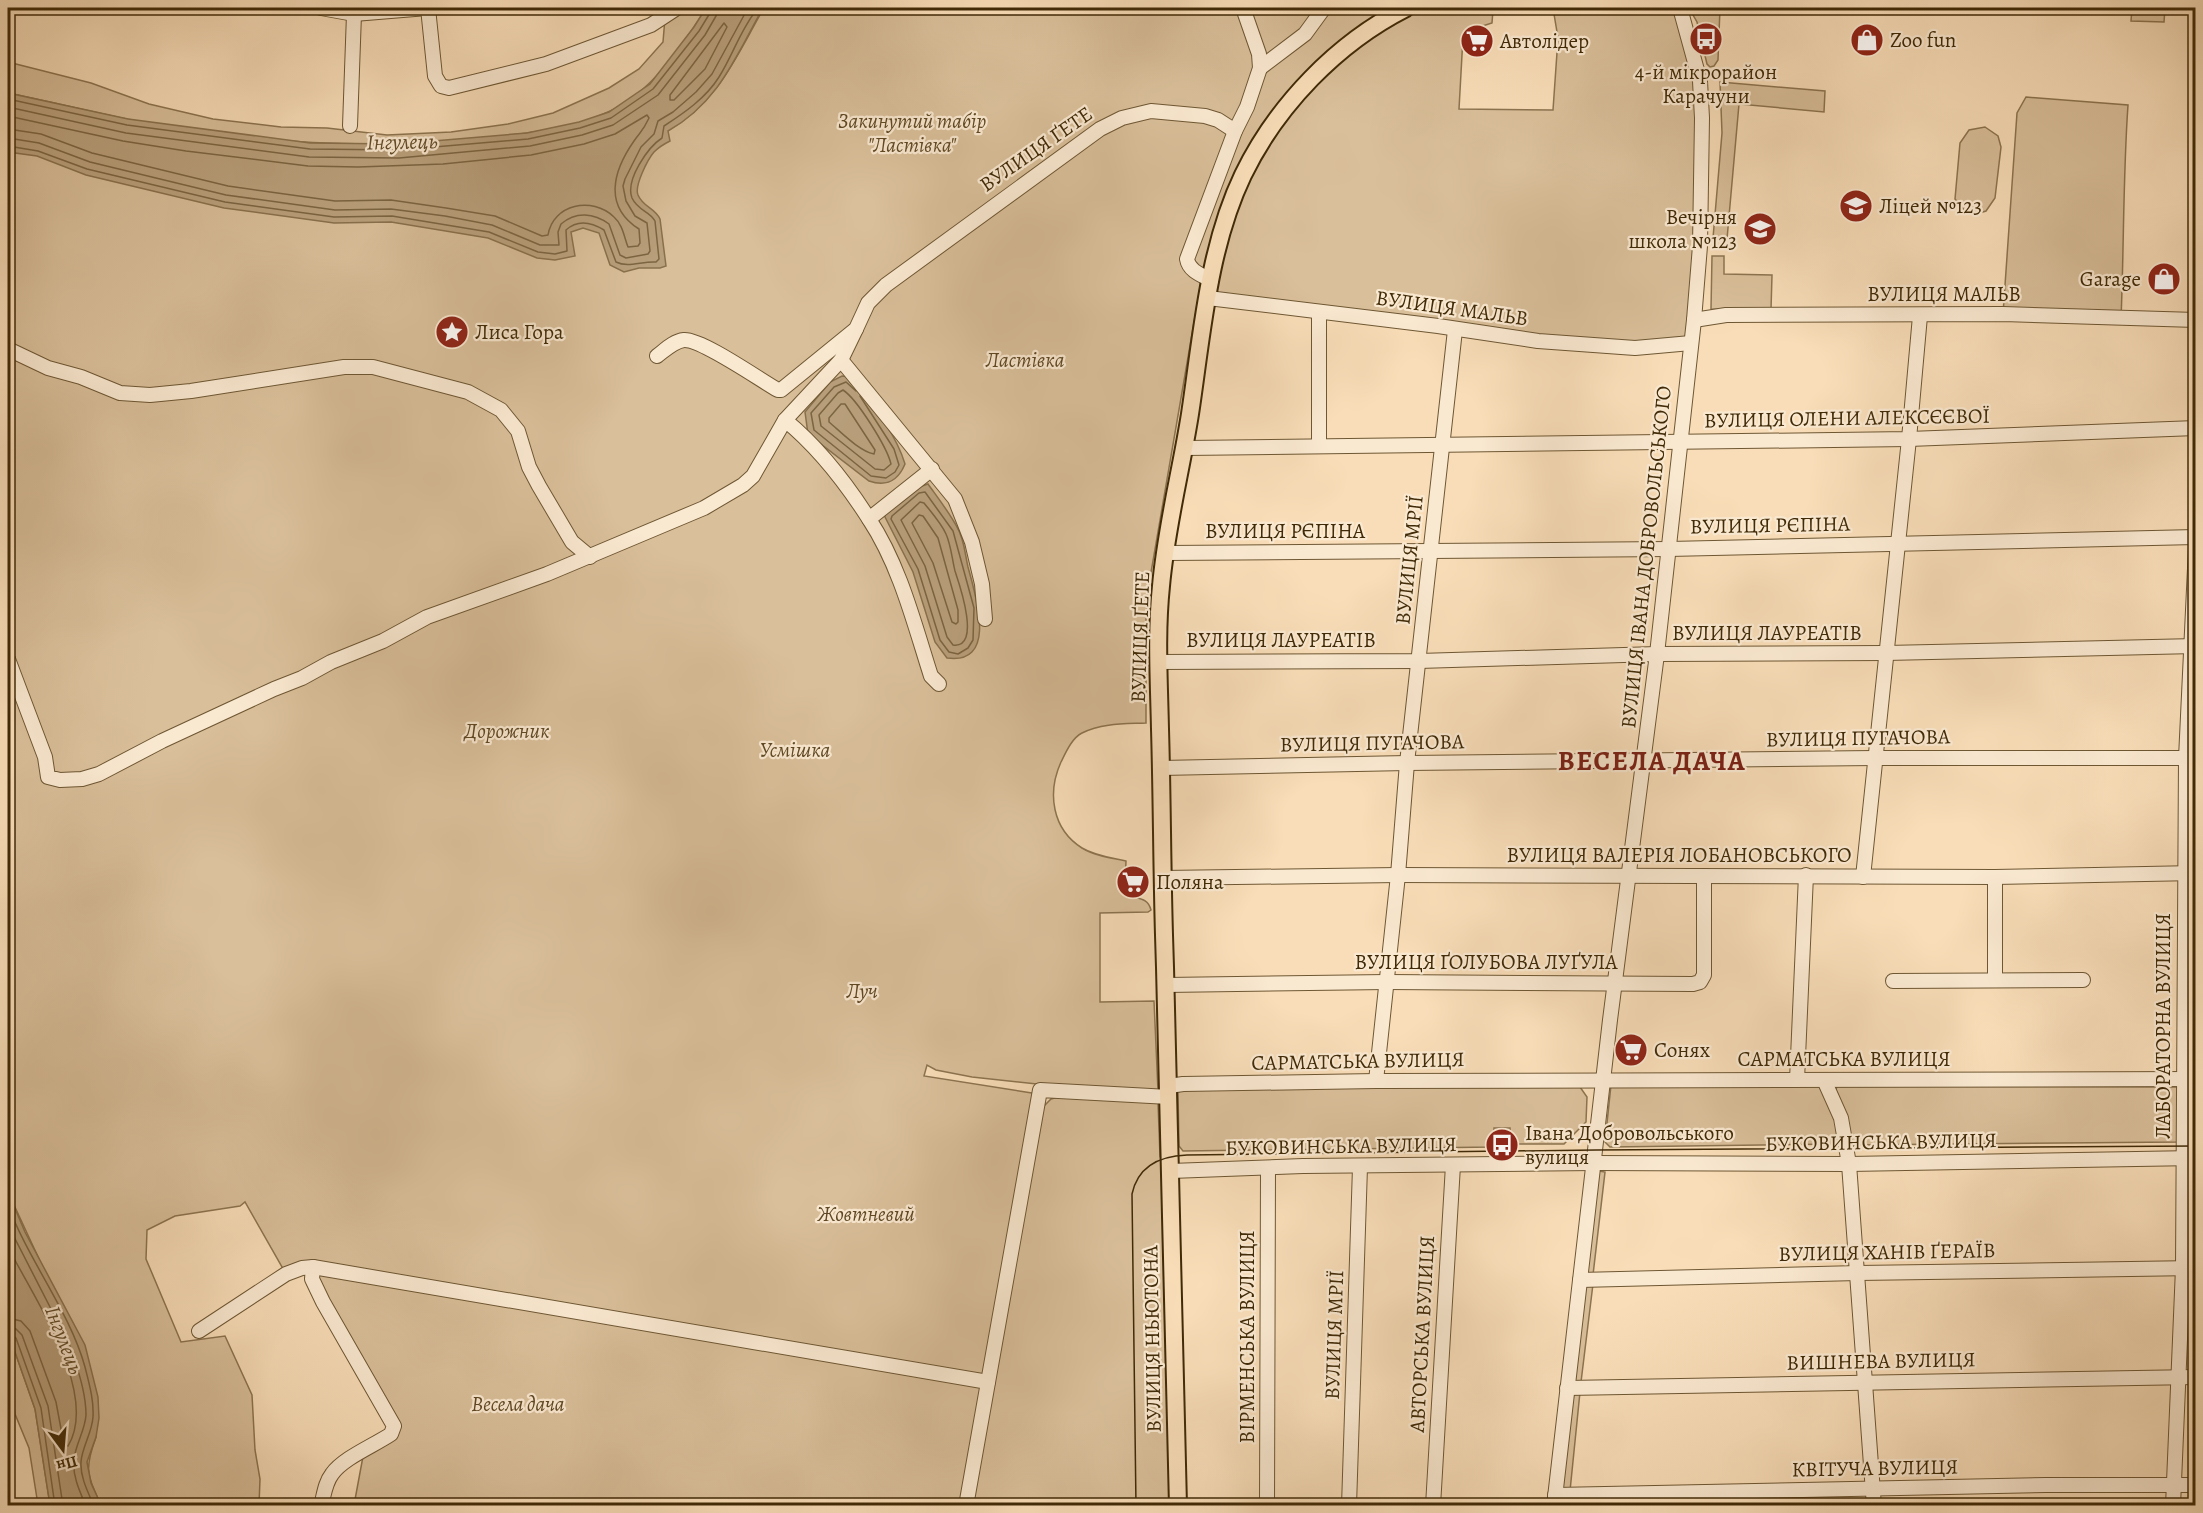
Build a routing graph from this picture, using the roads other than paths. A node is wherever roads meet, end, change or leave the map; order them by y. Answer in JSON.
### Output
{"nodes":[{"id":1,"x":321,"y":8,"type":"edge"},
{"id":2,"x":428,"y":8,"type":"edge"},
{"id":3,"x":677,"y":8,"type":"edge"},
{"id":4,"x":1244,"y":8,"type":"edge"},
{"id":5,"x":1324,"y":8,"type":"edge"},
{"id":6,"x":1406,"y":8,"type":"edge"},
{"id":7,"x":1680,"y":8,"type":"edge"},
{"id":8,"x":354,"y":14,"type":"junction"},
{"id":9,"x":1260,"y":68,"type":"junction"},
{"id":10,"x":350,"y":126,"type":"dead end"},
{"id":11,"x":1235,"y":131,"type":"junction"},
{"id":12,"x":1211,"y":280,"type":"junction"},
{"id":13,"x":1208,"y":298,"type":"junction"},
{"id":14,"x":1319,"y":312,"type":"junction"},
{"id":15,"x":1920,"y":316,"type":"junction"},
{"id":16,"x":1694,"y":320,"type":"junction"},
{"id":17,"x":2196,"y":320,"type":"edge"},
{"id":18,"x":856,"y":329,"type":"junction"},
{"id":19,"x":1455,"y":330,"type":"junction"},
{"id":20,"x":1691,"y":343,"type":"junction"},
{"id":21,"x":8,"y":349,"type":"edge"},
{"id":22,"x":657,"y":356,"type":"dead end"},
{"id":23,"x":841,"y":360,"type":"junction"},
{"id":24,"x":785,"y":420,"type":"junction"},
{"id":25,"x":2196,"y":428,"type":"edge"},
{"id":26,"x":1909,"y":439,"type":"junction"},
{"id":27,"x":1680,"y":442,"type":"junction"},
{"id":28,"x":1443,"y":445,"type":"junction"},
{"id":29,"x":1320,"y":446,"type":"junction"},
{"id":30,"x":1185,"y":448,"type":"junction"},
{"id":31,"x":932,"y":469,"type":"junction"},
{"id":32,"x":869,"y":519,"type":"junction"},
{"id":33,"x":2196,"y":537,"type":"edge"},
{"id":34,"x":1899,"y":544,"type":"junction"},
{"id":35,"x":2196,"y":547,"type":"edge"},
{"id":36,"x":1669,"y":549,"type":"junction"},
{"id":37,"x":1431,"y":551,"type":"junction"},
{"id":38,"x":1166,"y":553,"type":"junction"},
{"id":39,"x":590,"y":557,"type":"junction"},
{"id":40,"x":985,"y":619,"type":"dead end"},
{"id":41,"x":2194,"y":646,"type":"edge"},
{"id":42,"x":1886,"y":652,"type":"junction"},
{"id":43,"x":1657,"y":654,"type":"junction"},
{"id":44,"x":8,"y":659,"type":"edge"},
{"id":45,"x":1419,"y":661,"type":"junction"},
{"id":46,"x":1158,"y":662,"type":"junction"},
{"id":47,"x":939,"y":684,"type":"dead end"},
{"id":48,"x":1875,"y":758,"type":"junction"},
{"id":49,"x":2191,"y":758,"type":"edge"},
{"id":50,"x":1644,"y":762,"type":"junction"},
{"id":51,"x":1407,"y":763,"type":"junction"},
{"id":52,"x":1161,"y":768,"type":"junction"},
{"id":53,"x":2190,"y":873,"type":"edge"},
{"id":54,"x":1398,"y":875,"type":"junction"},
{"id":55,"x":1806,"y":875,"type":"junction"},
{"id":56,"x":1628,"y":876,"type":"junction"},
{"id":57,"x":1704,"y":876,"type":"junction"},
{"id":58,"x":1863,"y":877,"type":"junction"},
{"id":59,"x":1995,"y":877,"type":"junction"},
{"id":60,"x":1162,"y":878,"type":"junction"},
{"id":61,"x":1995,"y":979,"type":"junction"},
{"id":62,"x":2083,"y":980,"type":"dead end"},
{"id":63,"x":1893,"y":981,"type":"dead end"},
{"id":64,"x":1387,"y":982,"type":"junction"},
{"id":65,"x":1615,"y":983,"type":"junction"},
{"id":66,"x":1166,"y":985,"type":"junction"},
{"id":67,"x":2190,"y":1079,"type":"edge"},
{"id":68,"x":1797,"y":1080,"type":"junction"},
{"id":69,"x":1824,"y":1080,"type":"junction"},
{"id":70,"x":1604,"y":1081,"type":"junction"},
{"id":71,"x":1376,"y":1082,"type":"junction"},
{"id":72,"x":1169,"y":1092,"type":"junction"},
{"id":73,"x":2190,"y":1158,"type":"edge"},
{"id":74,"x":1594,"y":1164,"type":"junction"},
{"id":75,"x":1849,"y":1164,"type":"junction"},
{"id":76,"x":1453,"y":1165,"type":"junction"},
{"id":77,"x":1360,"y":1167,"type":"junction"},
{"id":78,"x":1268,"y":1168,"type":"junction"},
{"id":79,"x":1171,"y":1171,"type":"junction"},
{"id":80,"x":313,"y":1267,"type":"junction"},
{"id":81,"x":2189,"y":1268,"type":"edge"},
{"id":82,"x":1858,"y":1273,"type":"junction"},
{"id":83,"x":1580,"y":1280,"type":"junction"},
{"id":84,"x":198,"y":1330,"type":"dead end"},
{"id":85,"x":2179,"y":1377,"type":"junction"},
{"id":86,"x":2196,"y":1377,"type":"edge"},
{"id":87,"x":988,"y":1382,"type":"junction"},
{"id":88,"x":1866,"y":1382,"type":"junction"},
{"id":89,"x":1567,"y":1388,"type":"junction"},
{"id":90,"x":2174,"y":1483,"type":"junction"},
{"id":91,"x":2196,"y":1485,"type":"edge"},
{"id":92,"x":1873,"y":1489,"type":"junction"},
{"id":93,"x":1555,"y":1500,"type":"edge"},
{"id":94,"x":321,"y":1506,"type":"edge"},
{"id":95,"x":966,"y":1506,"type":"edge"},
{"id":96,"x":1178,"y":1506,"type":"edge"},
{"id":97,"x":1267,"y":1506,"type":"edge"},
{"id":98,"x":1349,"y":1506,"type":"edge"},
{"id":99,"x":1433,"y":1506,"type":"edge"},
{"id":100,"x":1874,"y":1506,"type":"edge"},
{"id":101,"x":2173,"y":1506,"type":"edge"}],
"edges":[{"from":1,"to":8,"type":"street"},
{"from":2,"to":3,"type":"street"},
{"from":2,"to":8,"type":"street"},
{"from":4,"to":9,"type":"street"},
{"from":5,"to":9,"type":"street"},
{"from":6,"to":12,"type":"main road","name":"ВУЛИЦЯ ҐЕТЕ"},
{"from":7,"to":16,"type":"street","name":"ВУЛИЦЯ ІВАНА ДОБРОВОЛЬСЬКОГО"},
{"from":8,"to":10,"type":"street"},
{"from":9,"to":11,"type":"street"},
{"from":11,"to":12,"type":"street"},
{"from":11,"to":18,"type":"street","name":"ВУЛИЦЯ ҐЕТЕ"},
{"from":12,"to":13,"type":"main road","name":"ВУЛИЦЯ ҐЕТЕ"},
{"from":13,"to":14,"type":"street","name":"ВУЛИЦЯ МАЛЬВ"},
{"from":13,"to":30,"type":"main road","name":"ВУЛИЦЯ ҐЕТЕ"},
{"from":14,"to":19,"type":"street","name":"ВУЛИЦЯ МАЛЬВ"},
{"from":14,"to":29,"type":"street"},
{"from":15,"to":16,"type":"street","name":"ВУЛИЦЯ МАЛЬВ"},
{"from":15,"to":17,"type":"street","name":"ВУЛИЦЯ МАЛЬВ"},
{"from":15,"to":26,"type":"street"},
{"from":16,"to":20,"type":"street","name":"ВУЛИЦЯ ІВАНА ДОБРОВОЛЬСЬКОГО"},
{"from":18,"to":22,"type":"street","name":"ВУЛИЦЯ ҐЕТЕ"},
{"from":18,"to":23,"type":"street"},
{"from":19,"to":20,"type":"street","name":"ВУЛИЦЯ МАЛЬВ"},
{"from":19,"to":28,"type":"street","name":"ВУЛИЦЯ МРІЇ"},
{"from":20,"to":27,"type":"street","name":"ВУЛИЦЯ ІВАНА ДОБРОВОЛЬСЬКОГО"},
{"from":21,"to":39,"type":"street"},
{"from":23,"to":24,"type":"street"},
{"from":23,"to":31,"type":"street"},
{"from":24,"to":32,"type":"street"},
{"from":24,"to":39,"type":"street"},
{"from":25,"to":26,"type":"street","name":"ВУЛИЦЯ ОЛЕНИ АЛЕКСЄЄВОЇ"},
{"from":26,"to":27,"type":"street","name":"ВУЛИЦЯ ОЛЕНИ АЛЕКСЄЄВОЇ"},
{"from":26,"to":34,"type":"street"},
{"from":27,"to":28,"type":"street","name":"ВУЛИЦЯ ОЛЕНИ АЛЕКСЄЄВОЇ"},
{"from":27,"to":36,"type":"street","name":"ВУЛИЦЯ ІВАНА ДОБРОВОЛЬСЬКОГО"},
{"from":28,"to":29,"type":"street","name":"ВУЛИЦЯ ОЛЕНИ АЛЕКСЄЄВОЇ"},
{"from":28,"to":37,"type":"street","name":"ВУЛИЦЯ МРІЇ"},
{"from":29,"to":30,"type":"street","name":"ВУЛИЦЯ ОЛЕНИ АЛЕКСЄЄВОЇ"},
{"from":30,"to":38,"type":"main road","name":"ВУЛИЦЯ ҐЕТЕ"},
{"from":31,"to":32,"type":"street"},
{"from":31,"to":40,"type":"street"},
{"from":32,"to":47,"type":"street"},
{"from":33,"to":34,"type":"street","name":"ВУЛИЦЯ РЄПІНА"},
{"from":34,"to":36,"type":"street","name":"ВУЛИЦЯ РЄПІНА"},
{"from":34,"to":42,"type":"street"},
{"from":35,"to":41,"type":"street","name":"ЛАБОРАТОРНА ВУЛИЦЯ"},
{"from":36,"to":37,"type":"street","name":"ВУЛИЦЯ РЄПІНА"},
{"from":36,"to":43,"type":"street","name":"ВУЛИЦЯ ІВАНА ДОБРОВОЛЬСЬКОГО"},
{"from":37,"to":38,"type":"street","name":"ВУЛИЦЯ РЄПІНА"},
{"from":37,"to":45,"type":"street","name":"ВУЛИЦЯ МРІЇ"},
{"from":38,"to":46,"type":"main road","name":"ВУЛИЦЯ ҐЕТЕ"},
{"from":39,"to":44,"type":"street"},
{"from":41,"to":42,"type":"street","name":"ВУЛИЦЯ ЛАУРЕАТІВ"},
{"from":41,"to":49,"type":"street","name":"ЛАБОРАТОРНА ВУЛИЦЯ"},
{"from":42,"to":43,"type":"street","name":"ВУЛИЦЯ ЛАУРЕАТІВ"},
{"from":42,"to":48,"type":"street"},
{"from":43,"to":45,"type":"street","name":"ВУЛИЦЯ ЛАУРЕАТІВ"},
{"from":43,"to":50,"type":"street","name":"ВУЛИЦЯ ІВАНА ДОБРОВОЛЬСЬКОГО"},
{"from":45,"to":46,"type":"street","name":"ВУЛИЦЯ ЛАУРЕАТІВ"},
{"from":45,"to":51,"type":"street","name":"ВУЛИЦЯ МРІЇ"},
{"from":46,"to":52,"type":"main road","name":"ВУЛИЦЯ ҐЕТЕ"},
{"from":48,"to":49,"type":"street","name":"ВУЛИЦЯ ПУГАЧОВА"},
{"from":48,"to":50,"type":"street","name":"ВУЛИЦЯ ПУГАЧОВА"},
{"from":48,"to":58,"type":"street"},
{"from":49,"to":53,"type":"street","name":"ЛАБОРАТОРНА ВУЛИЦЯ"},
{"from":50,"to":51,"type":"street","name":"ВУЛИЦЯ ПУГАЧОВА"},
{"from":50,"to":56,"type":"street","name":"ВУЛИЦЯ ІВАНА ДОБРОВОЛЬСЬКОГО"},
{"from":51,"to":52,"type":"street","name":"ВУЛИЦЯ ПУГАЧОВА"},
{"from":51,"to":54,"type":"street","name":"ВУЛИЦЯ МРІЇ"},
{"from":52,"to":60,"type":"main road","name":"ВУЛИЦЯ ҐЕТЕ"},
{"from":53,"to":59,"type":"street","name":"ВУЛИЦЯ ВАЛЕРІЯ ЛОБАНОВСЬКОГО"},
{"from":53,"to":67,"type":"street","name":"ЛАБОРАТОРНА ВУЛИЦЯ"},
{"from":54,"to":56,"type":"street","name":"ВУЛИЦЯ ВАЛЕРІЯ ЛОБАНОВСЬКОГО"},
{"from":54,"to":60,"type":"street","name":"ВУЛИЦЯ ВАЛЕРІЯ ЛОБАНОВСЬКОГО"},
{"from":54,"to":64,"type":"street","name":"ВУЛИЦЯ МРІЇ"},
{"from":55,"to":57,"type":"street","name":"ВУЛИЦЯ ВАЛЕРІЯ ЛОБАНОВСЬКОГО"},
{"from":55,"to":58,"type":"street","name":"ВУЛИЦЯ ВАЛЕРІЯ ЛОБАНОВСЬКОГО"},
{"from":55,"to":68,"type":"street"},
{"from":56,"to":57,"type":"street","name":"ВУЛИЦЯ ВАЛЕРІЯ ЛОБАНОВСЬКОГО"},
{"from":56,"to":65,"type":"street","name":"ВУЛИЦЯ ІВАНА ДОБРОВОЛЬСЬКОГО"},
{"from":57,"to":65,"type":"street","name":"ВУЛИЦЯ ҐОЛУБОВА ЛУҐУЛА"},
{"from":58,"to":59,"type":"street","name":"ВУЛИЦЯ ВАЛЕРІЯ ЛОБАНОВСЬКОГО"},
{"from":59,"to":61,"type":"street"},
{"from":60,"to":66,"type":"main road","name":"ВУЛИЦЯ ҐЕТЕ"},
{"from":61,"to":62,"type":"street"},
{"from":61,"to":63,"type":"street"},
{"from":64,"to":65,"type":"street","name":"ВУЛИЦЯ ҐОЛУБОВА ЛУҐУЛА"},
{"from":64,"to":66,"type":"street","name":"ВУЛИЦЯ ҐОЛУБОВА ЛУҐУЛА"},
{"from":64,"to":71,"type":"street","name":"ВУЛИЦЯ МРІЇ"},
{"from":65,"to":70,"type":"street","name":"ВУЛИЦЯ ІВАНА ДОБРОВОЛЬСЬКОГО"},
{"from":66,"to":72,"type":"main road","name":"ВУЛИЦЯ ҐЕТЕ"},
{"from":67,"to":69,"type":"street","name":"САРМАТСЬКА ВУЛИЦЯ"},
{"from":67,"to":73,"type":"street","name":"ЛАБОРАТОРНА ВУЛИЦЯ"},
{"from":68,"to":69,"type":"street","name":"САРМАТСЬКА ВУЛИЦЯ"},
{"from":68,"to":70,"type":"street","name":"САРМАТСЬКА ВУЛИЦЯ"},
{"from":69,"to":75,"type":"street"},
{"from":70,"to":71,"type":"street","name":"САРМАТСЬКА ВУЛИЦЯ"},
{"from":70,"to":74,"type":"street","name":"ВУЛИЦЯ ІВАНА ДОБРОВОЛЬСЬКОГО"},
{"from":71,"to":72,"type":"street","name":"САРМАТСЬКА ВУЛИЦЯ"},
{"from":72,"to":79,"type":"main road","name":"ВУЛИЦЯ ҐЕТЕ"},
{"from":72,"to":87,"type":"street","name":"САРМАТСЬКА ВУЛИЦЯ"},
{"from":73,"to":75,"type":"street","name":"БУКОВИНСЬКА ВУЛИЦЯ"},
{"from":73,"to":81,"type":"street","name":"ЛАБОРАТОРНА ВУЛИЦЯ"},
{"from":74,"to":75,"type":"street","name":"БУКОВИНСЬКА ВУЛИЦЯ"},
{"from":74,"to":76,"type":"street","name":"БУКОВИНСЬКА ВУЛИЦЯ"},
{"from":74,"to":83,"type":"street","name":"ВУЛИЦЯ ІВАНА ДОБРОВОЛЬСЬКОГО"},
{"from":75,"to":82,"type":"street"},
{"from":76,"to":77,"type":"street","name":"БУКОВИНСЬКА ВУЛИЦЯ"},
{"from":76,"to":99,"type":"street","name":"АВТОРСЬКА ВУЛИЦЯ"},
{"from":77,"to":78,"type":"street","name":"БУКОВИНСЬКА ВУЛИЦЯ"},
{"from":77,"to":98,"type":"street","name":"ВУЛИЦЯ МРІЇ"},
{"from":78,"to":79,"type":"street","name":"БУКОВИНСЬКА ВУЛИЦЯ"},
{"from":78,"to":97,"type":"street","name":"ВІРМЕНСЬКА ВУЛИЦЯ"},
{"from":79,"to":96,"type":"main road","name":"ВУЛИЦЯ НЬЮТОНА"},
{"from":80,"to":84,"type":"street"},
{"from":80,"to":87,"type":"street"},
{"from":80,"to":94,"type":"street"},
{"from":81,"to":82,"type":"street","name":"ВУЛИЦЯ ХАНІВ ҐЕРАЇВ"},
{"from":81,"to":85,"type":"street","name":"ЛАБОРАТОРНА ВУЛИЦЯ"},
{"from":82,"to":83,"type":"street","name":"ВУЛИЦЯ ХАНІВ ҐЕРАЇВ"},
{"from":82,"to":88,"type":"street"},
{"from":83,"to":89,"type":"street","name":"ВУЛИЦЯ ІВАНА ДОБРОВОЛЬСЬКОГО"},
{"from":85,"to":86,"type":"street","name":"ВИШНЕВА ВУЛИЦЯ"},
{"from":85,"to":88,"type":"street","name":"ВИШНЕВА ВУЛИЦЯ"},
{"from":85,"to":90,"type":"street","name":"ЛАБОРАТОРНА ВУЛИЦЯ"},
{"from":87,"to":95,"type":"street"},
{"from":88,"to":89,"type":"street","name":"ВИШНЕВА ВУЛИЦЯ"},
{"from":88,"to":92,"type":"street"},
{"from":89,"to":93,"type":"street","name":"ВУЛИЦЯ ІВАНА ДОБРОВОЛЬСЬКОГО"},
{"from":90,"to":91,"type":"street","name":"КВІТУЧА ВУЛИЦЯ"},
{"from":90,"to":92,"type":"street","name":"КВІТУЧА ВУЛИЦЯ"},
{"from":90,"to":101,"type":"street","name":"ЛАБОРАТОРНА ВУЛИЦЯ"},
{"from":92,"to":93,"type":"street","name":"КВІТУЧА ВУЛИЦЯ"},
{"from":92,"to":100,"type":"street"}]}
